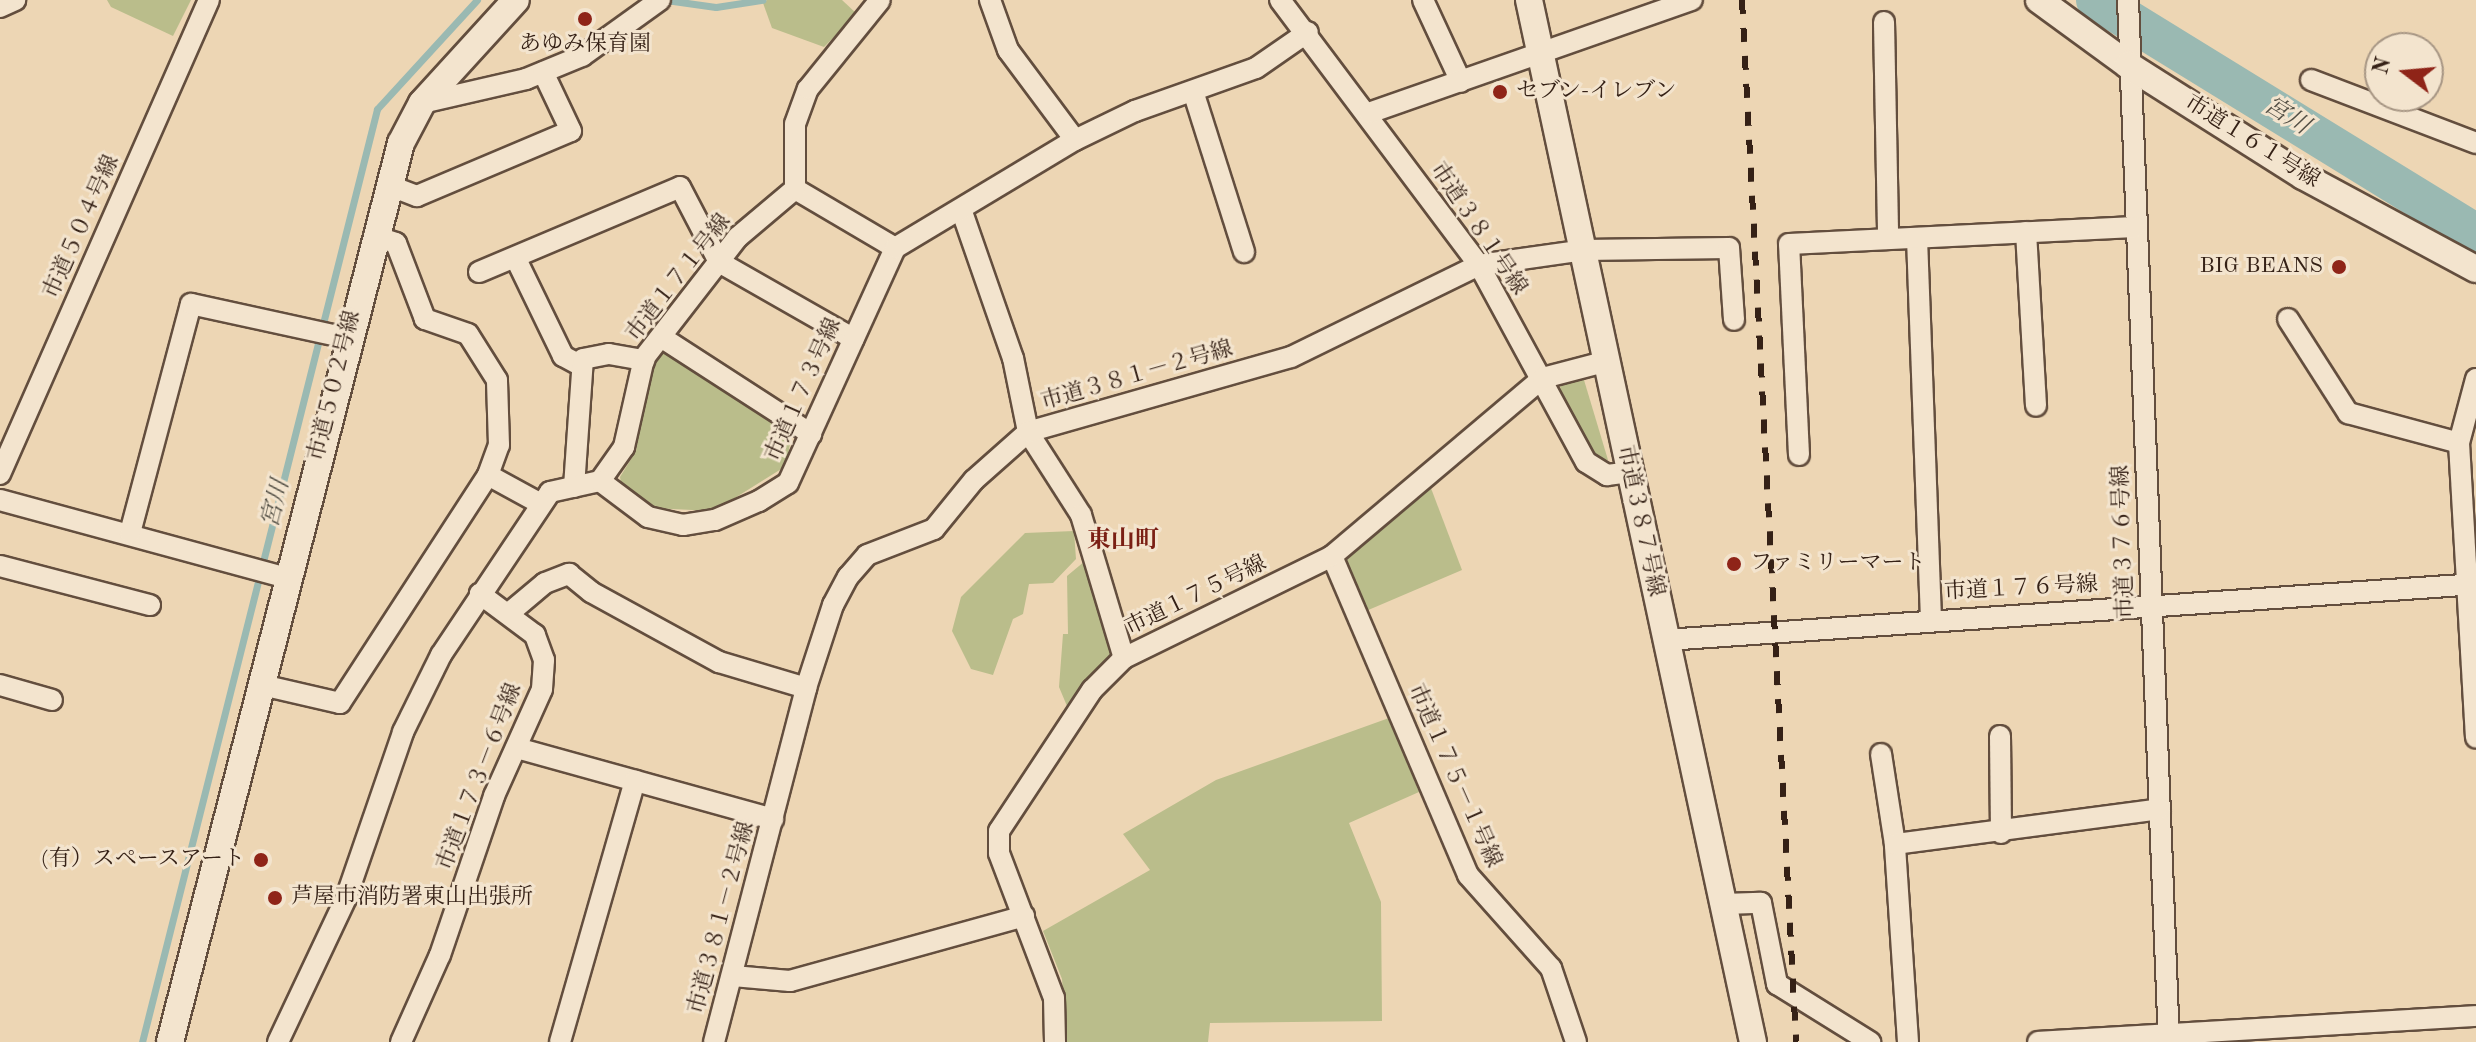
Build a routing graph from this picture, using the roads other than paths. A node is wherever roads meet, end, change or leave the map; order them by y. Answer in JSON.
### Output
{"nodes":[{"id":1,"x":15,"y":0,"type":"edge"},
{"id":2,"x":209,"y":0,"type":"edge"},
{"id":3,"x":516,"y":0,"type":"edge"},
{"id":4,"x":880,"y":0,"type":"edge"},
{"id":5,"x":990,"y":0,"type":"edge"},
{"id":6,"x":1280,"y":0,"type":"edge"},
{"id":7,"x":1423,"y":0,"type":"edge"},
{"id":8,"x":1529,"y":0,"type":"edge"},
{"id":9,"x":1692,"y":0,"type":"edge"},
{"id":10,"x":2039,"y":0,"type":"edge"},
{"id":11,"x":2128,"y":2,"type":"edge"},
{"id":12,"x":655,"y":4,"type":"edge"},
{"id":13,"x":0,"y":7,"type":"edge"},
{"id":14,"x":1884,"y":22,"type":"dead end"},
{"id":15,"x":1308,"y":32,"type":"junction"},
{"id":16,"x":2128,"y":52,"type":"junction"},
{"id":17,"x":1541,"y":55,"type":"junction"},
{"id":18,"x":543,"y":72,"type":"junction"},
{"id":19,"x":2311,"y":80,"type":"dead end"},
{"id":20,"x":1461,"y":82,"type":"junction"},
{"id":21,"x":1193,"y":91,"type":"junction"},
{"id":22,"x":422,"y":103,"type":"junction"},
{"id":23,"x":1369,"y":113,"type":"junction"},
{"id":24,"x":1075,"y":140,"type":"junction"},
{"id":25,"x":2476,"y":143,"type":"edge"},
{"id":26,"x":388,"y":185,"type":"junction"},
{"id":27,"x":795,"y":189,"type":"junction"},
{"id":28,"x":961,"y":209,"type":"junction"},
{"id":29,"x":2135,"y":227,"type":"junction"},
{"id":30,"x":2026,"y":232,"type":"junction"},
{"id":31,"x":374,"y":236,"type":"junction"},
{"id":32,"x":1917,"y":238,"type":"junction"},
{"id":33,"x":1888,"y":239,"type":"junction"},
{"id":34,"x":895,"y":248,"type":"junction"},
{"id":35,"x":1584,"y":250,"type":"junction"},
{"id":36,"x":1244,"y":252,"type":"dead end"},
{"id":37,"x":516,"y":259,"type":"junction"},
{"id":38,"x":719,"y":262,"type":"junction"},
{"id":39,"x":1479,"y":265,"type":"junction"},
{"id":40,"x":2476,"y":269,"type":"edge"},
{"id":41,"x":479,"y":272,"type":"dead end"},
{"id":42,"x":2288,"y":319,"type":"dead end"},
{"id":43,"x":1734,"y":320,"type":"dead end"},
{"id":44,"x":329,"y":334,"type":"junction"},
{"id":45,"x":661,"y":337,"type":"junction"},
{"id":46,"x":854,"y":339,"type":"junction"},
{"id":47,"x":644,"y":360,"type":"junction"},
{"id":48,"x":1604,"y":362,"type":"junction"},
{"id":49,"x":582,"y":366,"type":"junction"},
{"id":50,"x":1543,"y":378,"type":"junction"},
{"id":51,"x":2476,"y":379,"type":"edge"},
{"id":52,"x":2036,"y":406,"type":"dead end"},
{"id":53,"x":1028,"y":432,"type":"junction"},
{"id":54,"x":811,"y":434,"type":"junction"},
{"id":55,"x":2459,"y":443,"type":"junction"},
{"id":56,"x":1799,"y":455,"type":"dead end"},
{"id":57,"x":1630,"y":472,"type":"junction"},
{"id":58,"x":0,"y":474,"type":"edge"},
{"id":59,"x":488,"y":475,"type":"junction"},
{"id":60,"x":600,"y":481,"type":"junction"},
{"id":61,"x":574,"y":487,"type":"junction"},
{"id":62,"x":0,"y":500,"type":"edge"},
{"id":63,"x":541,"y":504,"type":"junction"},
{"id":64,"x":130,"y":533,"type":"junction"},
{"id":65,"x":1332,"y":556,"type":"junction"},
{"id":66,"x":0,"y":566,"type":"edge"},
{"id":67,"x":270,"y":573,"type":"junction"},
{"id":68,"x":2471,"y":584,"type":"edge"},
{"id":69,"x":480,"y":594,"type":"junction"},
{"id":70,"x":150,"y":605,"type":"dead end"},
{"id":71,"x":2150,"y":605,"type":"junction"},
{"id":72,"x":508,"y":614,"type":"junction"},
{"id":73,"x":1931,"y":618,"type":"junction"},
{"id":74,"x":1666,"y":640,"type":"junction"},
{"id":75,"x":1124,"y":658,"type":"junction"},
{"id":76,"x":2474,"y":669,"type":"edge"},
{"id":77,"x":0,"y":685,"type":"edge"},
{"id":78,"x":262,"y":685,"type":"junction"},
{"id":79,"x":806,"y":688,"type":"junction"},
{"id":80,"x":52,"y":700,"type":"dead end"},
{"id":81,"x":2000,"y":736,"type":"dead end"},
{"id":82,"x":2476,"y":738,"type":"edge"},
{"id":83,"x":517,"y":748,"type":"junction"},
{"id":84,"x":1881,"y":754,"type":"dead end"},
{"id":85,"x":635,"y":781,"type":"junction"},
{"id":86,"x":2160,"y":809,"type":"junction"},
{"id":87,"x":773,"y":819,"type":"junction"},
{"id":88,"x":2001,"y":833,"type":"junction"},
{"id":89,"x":1895,"y":844,"type":"junction"},
{"id":90,"x":1724,"y":904,"type":"junction"},
{"id":91,"x":1024,"y":916,"type":"junction"},
{"id":92,"x":733,"y":976,"type":"junction"},
{"id":93,"x":2476,"y":1016,"type":"edge"},
{"id":94,"x":2318,"y":1032,"type":"edge"},
{"id":95,"x":2169,"y":1038,"type":"edge"},
{"id":96,"x":170,"y":1042,"type":"edge"},
{"id":97,"x":278,"y":1042,"type":"edge"},
{"id":98,"x":401,"y":1042,"type":"edge"},
{"id":99,"x":560,"y":1042,"type":"edge"},
{"id":100,"x":714,"y":1042,"type":"edge"},
{"id":101,"x":1055,"y":1042,"type":"edge"},
{"id":102,"x":1576,"y":1042,"type":"edge"},
{"id":103,"x":1753,"y":1042,"type":"edge"},
{"id":104,"x":1870,"y":1042,"type":"edge"},
{"id":105,"x":1908,"y":1042,"type":"edge"},
{"id":106,"x":2038,"y":1042,"type":"edge"}],
"edges":[{"from":1,"to":13,"type":"street"},
{"from":2,"to":58,"type":"street","name":"市道５０４号線"},
{"from":3,"to":22,"type":"street","name":"市道５０２号線"},
{"from":4,"to":27,"type":"street"},
{"from":5,"to":24,"type":"street"},
{"from":6,"to":15,"type":"street","name":"市道３８１号線"},
{"from":7,"to":20,"type":"street"},
{"from":8,"to":17,"type":"street","name":"市道３８７号線"},
{"from":9,"to":17,"type":"street"},
{"from":10,"to":16,"type":"street","name":"市道１６１号線"},
{"from":11,"to":16,"type":"street","name":"市道３７６号線"},
{"from":12,"to":18,"type":"street"},
{"from":14,"to":33,"type":"street"},
{"from":15,"to":21,"type":"street"},
{"from":15,"to":23,"type":"street","name":"市道３８１号線"},
{"from":16,"to":29,"type":"street","name":"市道３７６号線"},
{"from":16,"to":40,"type":"street","name":"市道１６１号線"},
{"from":17,"to":20,"type":"street"},
{"from":17,"to":35,"type":"street","name":"市道３８７号線"},
{"from":18,"to":22,"type":"street"},
{"from":18,"to":26,"type":"street"},
{"from":19,"to":25,"type":"street"},
{"from":20,"to":23,"type":"street"},
{"from":21,"to":24,"type":"street"},
{"from":21,"to":36,"type":"street"},
{"from":22,"to":26,"type":"street","name":"市道５０２号線"},
{"from":23,"to":39,"type":"street","name":"市道３８１号線"},
{"from":24,"to":28,"type":"street"},
{"from":26,"to":31,"type":"street","name":"市道５０２号線"},
{"from":27,"to":34,"type":"street"},
{"from":27,"to":38,"type":"street","name":"市道１７１号線"},
{"from":28,"to":34,"type":"street"},
{"from":28,"to":53,"type":"street"},
{"from":29,"to":30,"type":"street"},
{"from":29,"to":71,"type":"street","name":"市道３７６号線"},
{"from":30,"to":32,"type":"street"},
{"from":30,"to":52,"type":"street"},
{"from":31,"to":44,"type":"street","name":"市道５０２号線"},
{"from":31,"to":59,"type":"street"},
{"from":32,"to":33,"type":"street"},
{"from":32,"to":73,"type":"street"},
{"from":33,"to":56,"type":"street"},
{"from":34,"to":46,"type":"street","name":"市道１７３号線"},
{"from":35,"to":39,"type":"street","name":"市道３８１－２号線"},
{"from":35,"to":43,"type":"street","name":"市道３８１－２号線"},
{"from":35,"to":48,"type":"street","name":"市道３８７号線"},
{"from":37,"to":38,"type":"street"},
{"from":37,"to":41,"type":"street"},
{"from":37,"to":49,"type":"street"},
{"from":38,"to":45,"type":"street","name":"市道１７１号線"},
{"from":38,"to":46,"type":"street"},
{"from":39,"to":50,"type":"street","name":"市道３８１号線"},
{"from":39,"to":53,"type":"street","name":"市道３８１－２号線"},
{"from":42,"to":55,"type":"street"},
{"from":44,"to":64,"type":"street"},
{"from":44,"to":67,"type":"street","name":"市道５０２号線"},
{"from":45,"to":47,"type":"street","name":"市道１７１号線"},
{"from":45,"to":54,"type":"street"},
{"from":46,"to":54,"type":"street","name":"市道１７３号線"},
{"from":47,"to":49,"type":"street"},
{"from":47,"to":60,"type":"street","name":"市道１７１号線"},
{"from":48,"to":50,"type":"street","name":"市道１７５号線"},
{"from":48,"to":57,"type":"street","name":"市道３８７号線"},
{"from":49,"to":61,"type":"street"},
{"from":50,"to":57,"type":"street","name":"市道３８１号線"},
{"from":50,"to":65,"type":"street","name":"市道１７５号線"},
{"from":51,"to":55,"type":"street"},
{"from":53,"to":75,"type":"street"},
{"from":53,"to":79,"type":"street","name":"市道３８１－２号線"},
{"from":54,"to":60,"type":"street","name":"市道１７３号線"},
{"from":55,"to":68,"type":"street"},
{"from":57,"to":74,"type":"street","name":"市道３８７号線"},
{"from":59,"to":63,"type":"street"},
{"from":59,"to":78,"type":"street"},
{"from":60,"to":61,"type":"street"},
{"from":61,"to":63,"type":"street"},
{"from":62,"to":64,"type":"street"},
{"from":63,"to":69,"type":"street"},
{"from":64,"to":67,"type":"street"},
{"from":65,"to":75,"type":"street","name":"市道１７５号線"},
{"from":65,"to":102,"type":"street","name":"市道１７５－１号線"},
{"from":66,"to":70,"type":"street"},
{"from":67,"to":78,"type":"street","name":"市道５０２号線"},
{"from":68,"to":71,"type":"street","name":"市道１７６号線"},
{"from":68,"to":76,"type":"street"},
{"from":69,"to":72,"type":"street","name":"市道１７３－６号線"},
{"from":69,"to":97,"type":"street"},
{"from":71,"to":73,"type":"street","name":"市道１７６号線"},
{"from":71,"to":86,"type":"street","name":"市道３７６号線"},
{"from":72,"to":79,"type":"street"},
{"from":72,"to":83,"type":"street","name":"市道１７３－６号線"},
{"from":73,"to":74,"type":"street","name":"市道１７６号線"},
{"from":74,"to":90,"type":"street","name":"市道３８７号線"},
{"from":75,"to":91,"type":"street","name":"市道１７５号線"},
{"from":76,"to":82,"type":"street"},
{"from":77,"to":80,"type":"street"},
{"from":78,"to":96,"type":"street","name":"市道５０２号線"},
{"from":79,"to":87,"type":"street","name":"市道３８１－２号線"},
{"from":81,"to":88,"type":"street"},
{"from":83,"to":85,"type":"street"},
{"from":83,"to":98,"type":"street","name":"市道１７３－６号線"},
{"from":84,"to":89,"type":"street"},
{"from":85,"to":87,"type":"street"},
{"from":85,"to":99,"type":"street"},
{"from":86,"to":88,"type":"street"},
{"from":86,"to":95,"type":"street","name":"市道３７６号線"},
{"from":87,"to":92,"type":"street","name":"市道３８１－２号線"},
{"from":88,"to":89,"type":"street"},
{"from":89,"to":105,"type":"street"},
{"from":90,"to":103,"type":"street","name":"市道３８７号線"},
{"from":90,"to":104,"type":"street"},
{"from":91,"to":92,"type":"street"},
{"from":91,"to":101,"type":"street","name":"市道１７５号線"},
{"from":92,"to":100,"type":"street","name":"市道３８１－２号線"},
{"from":93,"to":94,"type":"street"},
{"from":94,"to":95,"type":"street"},
{"from":95,"to":106,"type":"street"}]}
